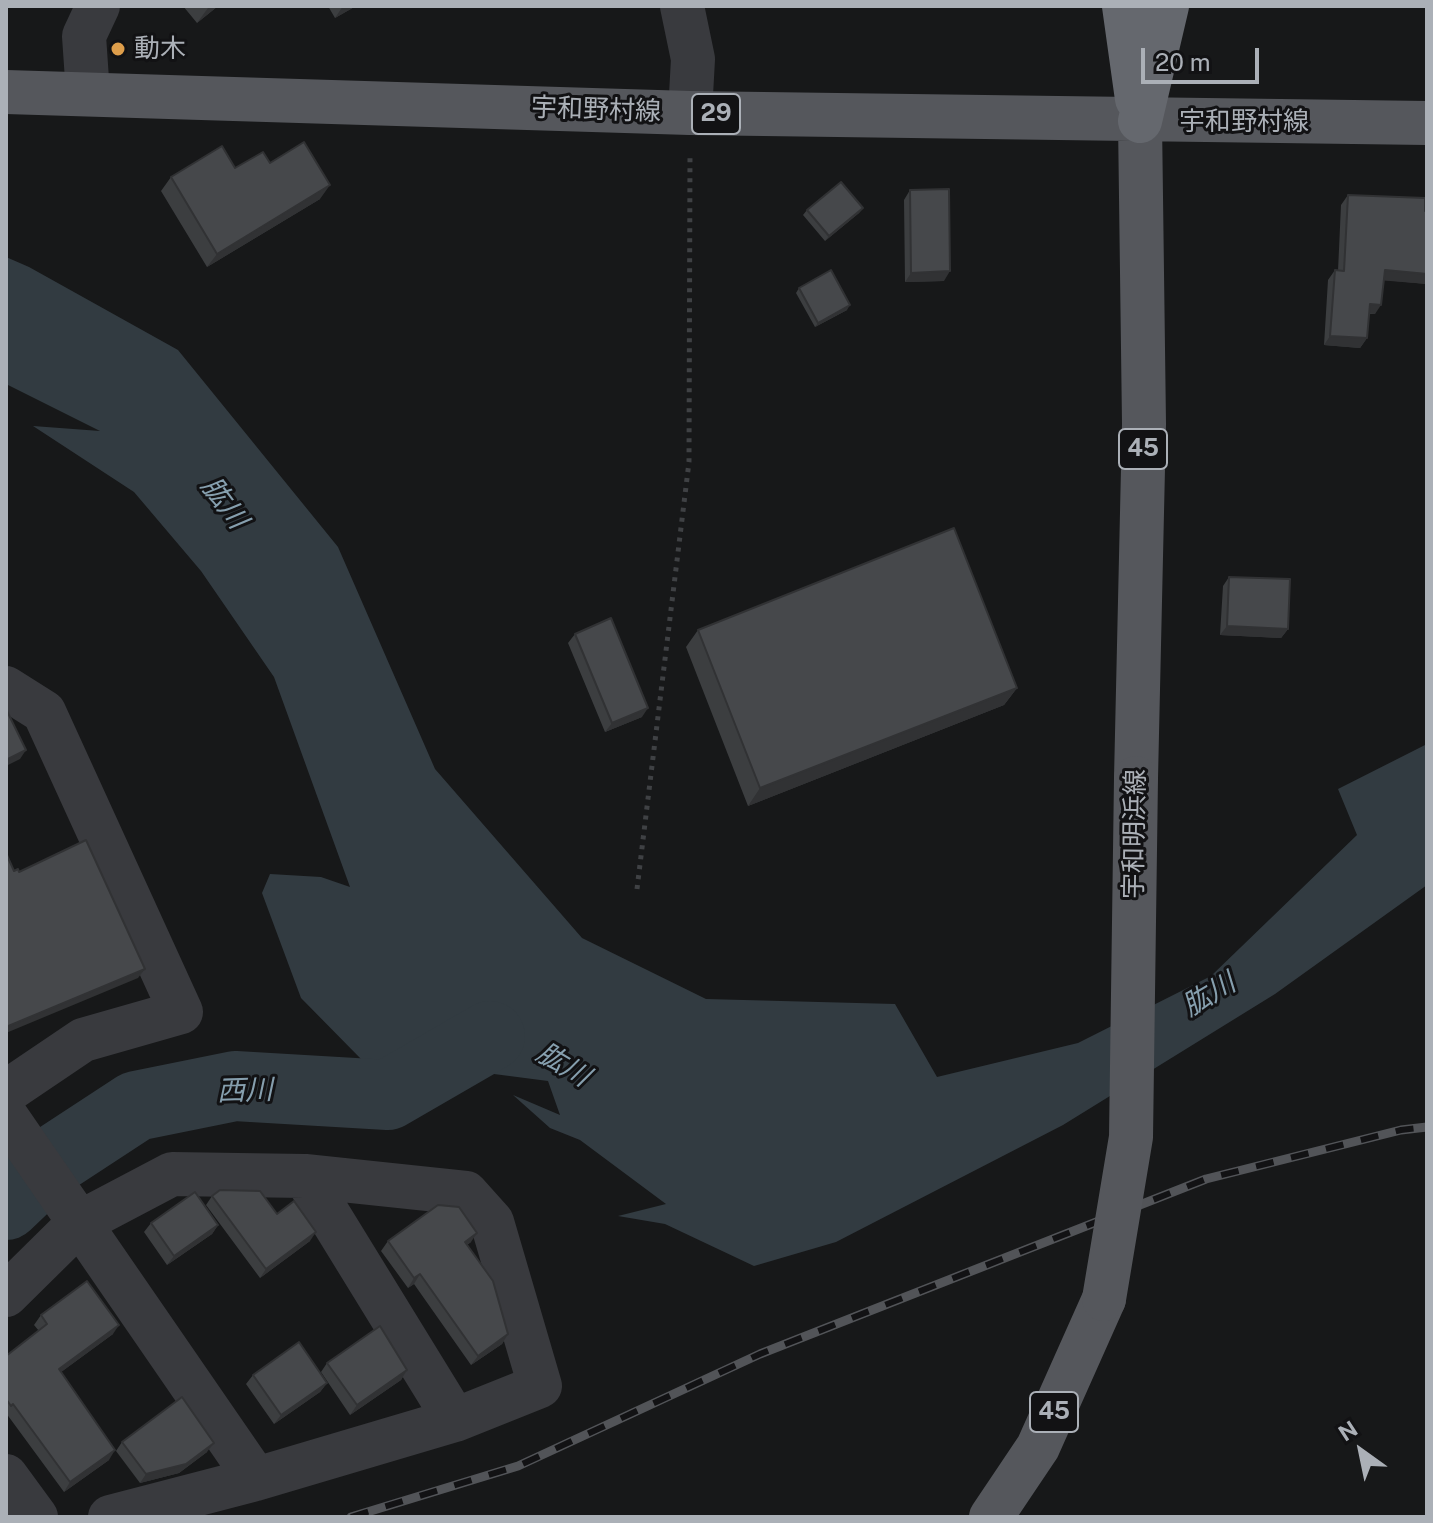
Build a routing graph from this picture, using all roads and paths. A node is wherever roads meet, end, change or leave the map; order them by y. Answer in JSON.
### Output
{"nodes":[{"id":1,"x":98,"y":6,"type":"edge"},
{"id":2,"x":682,"y":6,"type":"edge"},
{"id":3,"x":1124,"y":6,"type":"edge"},
{"id":4,"x":1167,"y":6,"type":"edge"},
{"id":5,"x":6,"y":92,"type":"edge"},
{"id":6,"x":88,"y":94,"type":"junction"},
{"id":7,"x":690,"y":113,"type":"junction"},
{"id":8,"x":1140,"y":121,"type":"junction"},
{"id":9,"x":1427,"y":123,"type":"edge"},
{"id":10,"x":6,"y":688,"type":"edge"},
{"id":11,"x":637,"y":889,"type":"dead end"},
{"id":12,"x":6,"y":1092,"type":"edge"},
{"id":13,"x":15,"y":1129,"type":"edge"},
{"id":14,"x":305,"y":1176,"type":"junction"},
{"id":15,"x":68,"y":1206,"type":"junction"},
{"id":16,"x":6,"y":1295,"type":"edge"},
{"id":17,"x":455,"y":1420,"type":"junction"},
{"id":18,"x":6,"y":1476,"type":"edge"},
{"id":19,"x":256,"y":1479,"type":"junction"},
{"id":20,"x":36,"y":1517,"type":"edge"},
{"id":21,"x":110,"y":1517,"type":"edge"},
{"id":22,"x":991,"y":1517,"type":"edge"}],
"edges":[{"from":1,"to":6,"type":"street"},
{"from":2,"to":7,"type":"street"},
{"from":3,"to":8,"type":"highway"},
{"from":4,"to":8,"type":"highway"},
{"from":5,"to":6,"type":"main road","name":"宇和野村線","number":"29"},
{"from":6,"to":7,"type":"main road","name":"宇和野村線","number":"29"},
{"from":7,"to":8,"type":"main road","name":"宇和野村線","number":"29"},
{"from":7,"to":11,"type":"path"},
{"from":8,"to":9,"type":"main road","name":"宇和野村線","number":"29"},
{"from":8,"to":22,"type":"main road","name":"宇和明浜線","number":"45","bridge":true},
{"from":10,"to":12,"type":"street"},
{"from":13,"to":15,"type":"street"},
{"from":14,"to":15,"type":"street"},
{"from":14,"to":17,"type":"street"},
{"from":14,"to":17,"type":"street"},
{"from":15,"to":16,"type":"street"},
{"from":15,"to":19,"type":"street"},
{"from":17,"to":19,"type":"street"},
{"from":18,"to":20,"type":"street"},
{"from":19,"to":21,"type":"street"}]}
